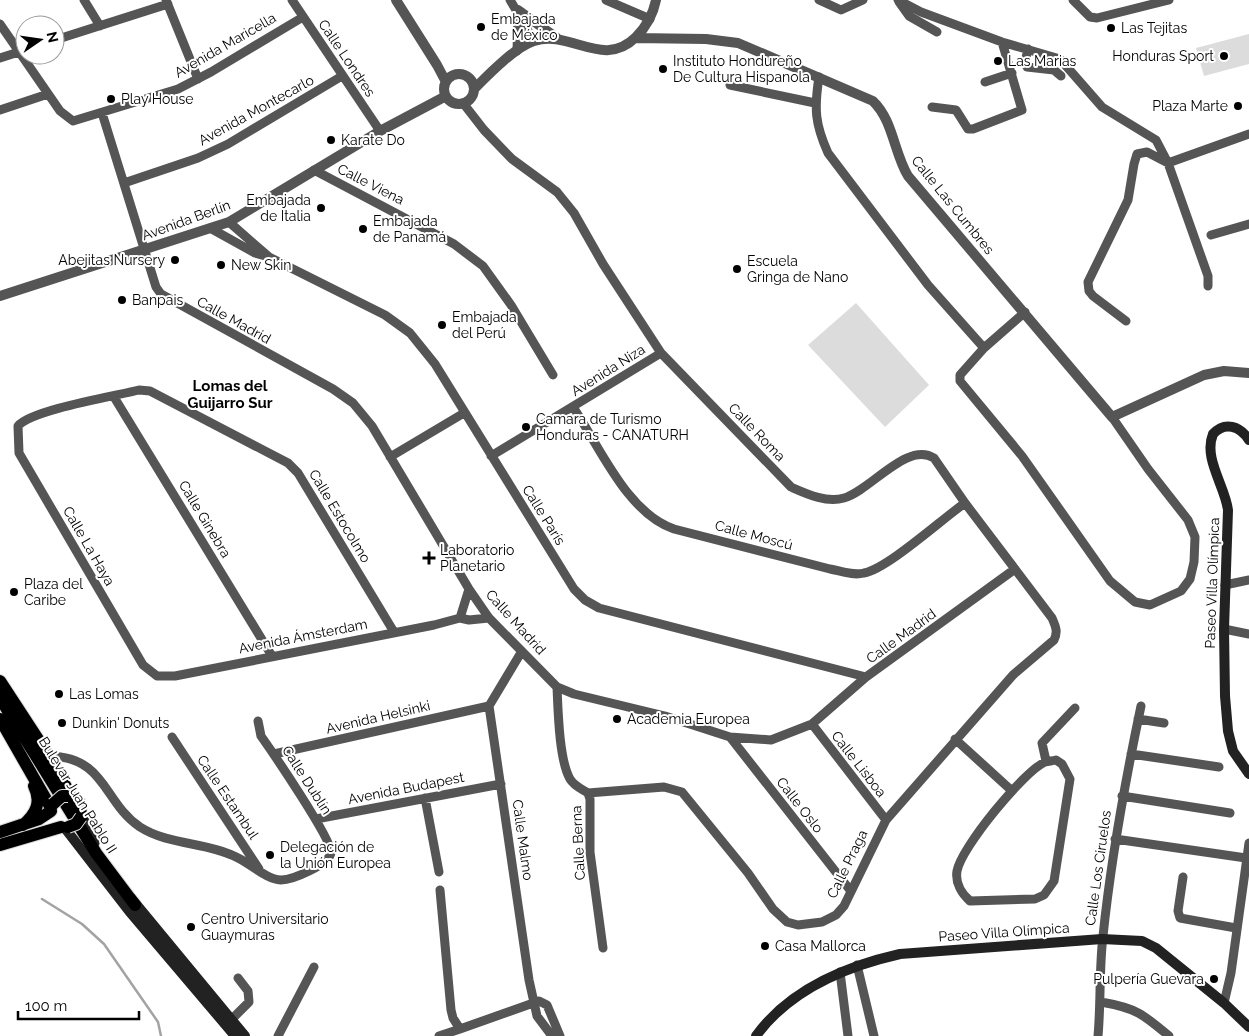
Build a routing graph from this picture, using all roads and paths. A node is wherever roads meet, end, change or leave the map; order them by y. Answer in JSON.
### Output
{"nodes":[{"id":1,"x":84,"y":0,"type":"edge"},
{"id":2,"x":292,"y":0,"type":"edge"},
{"id":3,"x":396,"y":0,"type":"edge"},
{"id":4,"x":510,"y":0,"type":"edge"},
{"id":5,"x":606,"y":0,"type":"edge"},
{"id":6,"x":656,"y":0,"type":"edge"},
{"id":7,"x":819,"y":0,"type":"edge"},
{"id":8,"x":863,"y":0,"type":"edge"},
{"id":9,"x":898,"y":0,"type":"edge"},
{"id":10,"x":1073,"y":0,"type":"edge"},
{"id":11,"x":1170,"y":0,"type":"edge"},
{"id":12,"x":167,"y":2,"type":"edge"},
{"id":13,"x":518,"y":10,"type":"junction"},
{"id":14,"x":303,"y":17,"type":"junction"},
{"id":15,"x":650,"y":19,"type":"junction"},
{"id":16,"x":0,"y":24,"type":"edge"},
{"id":17,"x":100,"y":26,"type":"junction"},
{"id":18,"x":937,"y":32,"type":"dead end"},
{"id":19,"x":65,"y":37,"type":"edge"},
{"id":20,"x":635,"y":38,"type":"junction"},
{"id":21,"x":560,"y":40,"type":"junction"},
{"id":22,"x":532,"y":41,"type":"junction"},
{"id":23,"x":15,"y":42,"type":"edge"},
{"id":24,"x":1002,"y":42,"type":"junction"},
{"id":25,"x":1028,"y":49,"type":"junction"},
{"id":26,"x":517,"y":51,"type":"junction"},
{"id":27,"x":15,"y":53,"type":"edge"},
{"id":28,"x":0,"y":58,"type":"edge"},
{"id":29,"x":30,"y":65,"type":"edge"},
{"id":30,"x":491,"y":72,"type":"junction"},
{"id":31,"x":1012,"y":73,"type":"junction"},
{"id":32,"x":342,"y":76,"type":"junction"},
{"id":33,"x":468,"y":76,"type":"junction"},
{"id":34,"x":1060,"y":76,"type":"dead end"},
{"id":35,"x":819,"y":77,"type":"junction"},
{"id":36,"x":449,"y":78,"type":"junction"},
{"id":37,"x":198,"y":79,"type":"junction"},
{"id":38,"x":985,"y":82,"type":"dead end"},
{"id":39,"x":730,"y":85,"type":"dead end"},
{"id":40,"x":474,"y":89,"type":"junction"},
{"id":41,"x":48,"y":94,"type":"junction"},
{"id":42,"x":446,"y":96,"type":"junction"},
{"id":43,"x":463,"y":103,"type":"junction"},
{"id":44,"x":815,"y":103,"type":"junction"},
{"id":45,"x":932,"y":107,"type":"dead end"},
{"id":46,"x":0,"y":110,"type":"edge"},
{"id":47,"x":102,"y":113,"type":"junction"},
{"id":48,"x":380,"y":131,"type":"junction"},
{"id":49,"x":1249,"y":134,"type":"edge"},
{"id":50,"x":1168,"y":163,"type":"junction"},
{"id":51,"x":314,"y":170,"type":"junction"},
{"id":52,"x":124,"y":183,"type":"junction"},
{"id":53,"x":229,"y":222,"type":"junction"},
{"id":54,"x":1249,"y":224,"type":"edge"},
{"id":55,"x":210,"y":228,"type":"junction"},
{"id":56,"x":1211,"y":235,"type":"dead end"},
{"id":57,"x":144,"y":250,"type":"junction"},
{"id":58,"x":269,"y":257,"type":"junction"},
{"id":59,"x":1208,"y":286,"type":"dead end"},
{"id":60,"x":0,"y":296,"type":"edge"},
{"id":61,"x":1025,"y":312,"type":"junction"},
{"id":62,"x":1126,"y":321,"type":"dead end"},
{"id":63,"x":984,"y":348,"type":"junction"},
{"id":64,"x":661,"y":352,"type":"junction"},
{"id":65,"x":1249,"y":373,"type":"edge"},
{"id":66,"x":553,"y":375,"type":"dead end"},
{"id":67,"x":114,"y":397,"type":"junction"},
{"id":68,"x":574,"y":407,"type":"junction"},
{"id":69,"x":464,"y":413,"type":"junction"},
{"id":70,"x":1112,"y":417,"type":"junction"},
{"id":71,"x":18,"y":426,"type":"joint"},
{"id":72,"x":1249,"y":440,"type":"edge"},
{"id":73,"x":491,"y":456,"type":"junction"},
{"id":74,"x":390,"y":457,"type":"junction"},
{"id":75,"x":965,"y":503,"type":"junction"},
{"id":76,"x":1015,"y":569,"type":"junction"},
{"id":77,"x":1249,"y":580,"type":"edge"},
{"id":78,"x":1225,"y":585,"type":"junction"},
{"id":79,"x":469,"y":589,"type":"junction"},
{"id":80,"x":460,"y":618,"type":"junction"},
{"id":81,"x":489,"y":618,"type":"junction"},
{"id":82,"x":1224,"y":629,"type":"junction"},
{"id":83,"x":394,"y":632,"type":"junction"},
{"id":84,"x":1249,"y":634,"type":"edge"},
{"id":85,"x":1054,"y":640,"type":"joint"},
{"id":86,"x":522,"y":651,"type":"junction"},
{"id":87,"x":272,"y":656,"type":"junction"},
{"id":88,"x":152,"y":674,"type":"joint"},
{"id":89,"x":866,"y":677,"type":"junction"},
{"id":90,"x":0,"y":681,"type":"edge"},
{"id":91,"x":556,"y":687,"type":"junction"},
{"id":92,"x":0,"y":698,"type":"edge"},
{"id":93,"x":0,"y":705,"type":"edge"},
{"id":94,"x":489,"y":706,"type":"junction"},
{"id":95,"x":1140,"y":706,"type":"dead end"},
{"id":96,"x":1075,"y":708,"type":"dead end"},
{"id":97,"x":0,"y":719,"type":"edge"},
{"id":98,"x":1138,"y":719,"type":"junction"},
{"id":99,"x":258,"y":721,"type":"dead end"},
{"id":100,"x":1164,"y":723,"type":"dead end"},
{"id":101,"x":812,"y":724,"type":"junction"},
{"id":102,"x":172,"y":737,"type":"dead end"},
{"id":103,"x":730,"y":737,"type":"junction"},
{"id":104,"x":955,"y":739,"type":"junction"},
{"id":105,"x":14,"y":742,"type":"junction"},
{"id":106,"x":274,"y":754,"type":"junction"},
{"id":107,"x":1131,"y":754,"type":"junction"},
{"id":108,"x":49,"y":756,"type":"junction"},
{"id":109,"x":1046,"y":761,"type":"junction"},
{"id":110,"x":1218,"y":767,"type":"dead end"},
{"id":111,"x":1249,"y":774,"type":"edge"},
{"id":112,"x":501,"y":784,"type":"junction"},
{"id":113,"x":1012,"y":790,"type":"junction"},
{"id":114,"x":588,"y":793,"type":"junction"},
{"id":115,"x":69,"y":796,"type":"junction"},
{"id":116,"x":1122,"y":796,"type":"junction"},
{"id":117,"x":425,"y":798,"type":"junction"},
{"id":118,"x":52,"y":807,"type":"junction"},
{"id":119,"x":1230,"y":813,"type":"dead end"},
{"id":120,"x":82,"y":815,"type":"junction"},
{"id":121,"x":316,"y":819,"type":"junction"},
{"id":122,"x":886,"y":820,"type":"junction"},
{"id":123,"x":23,"y":825,"type":"junction"},
{"id":124,"x":64,"y":827,"type":"junction"},
{"id":125,"x":0,"y":832,"type":"edge"},
{"id":126,"x":1115,"y":839,"type":"junction"},
{"id":127,"x":1249,"y":843,"type":"edge"},
{"id":128,"x":0,"y":845,"type":"edge"},
{"id":129,"x":1246,"y":858,"type":"junction"},
{"id":130,"x":261,"y":871,"type":"junction"},
{"id":131,"x":439,"y":872,"type":"dead end"},
{"id":132,"x":1183,"y":877,"type":"dead end"},
{"id":133,"x":440,"y":890,"type":"dead end"},
{"id":134,"x":850,"y":890,"type":"junction"},
{"id":135,"x":132,"y":908,"type":"junction"},
{"id":136,"x":1236,"y":928,"type":"junction"},
{"id":137,"x":1102,"y":939,"type":"junction"},
{"id":138,"x":604,"y":948,"type":"dead end"},
{"id":139,"x":857,"y":965,"type":"junction"},
{"id":140,"x":314,"y":967,"type":"dead end"},
{"id":141,"x":840,"y":972,"type":"junction"},
{"id":142,"x":238,"y":978,"type":"dead end"},
{"id":143,"x":534,"y":1001,"type":"junction"},
{"id":144,"x":1101,"y":1002,"type":"junction"},
{"id":145,"x":1224,"y":1003,"type":"junction"},
{"id":146,"x":231,"y":1020,"type":"junction"},
{"id":147,"x":1249,"y":1028,"type":"edge"},
{"id":148,"x":460,"y":1029,"type":"junction"},
{"id":149,"x":235,"y":1036,"type":"edge"},
{"id":150,"x":245,"y":1036,"type":"edge"},
{"id":151,"x":278,"y":1036,"type":"edge"},
{"id":152,"x":438,"y":1036,"type":"edge"},
{"id":153,"x":552,"y":1036,"type":"edge"},
{"id":154,"x":560,"y":1036,"type":"edge"},
{"id":155,"x":756,"y":1036,"type":"edge"},
{"id":156,"x":848,"y":1036,"type":"edge"},
{"id":157,"x":874,"y":1036,"type":"edge"},
{"id":158,"x":1098,"y":1036,"type":"edge"},
{"id":159,"x":1169,"y":1036,"type":"edge"}],
"edges":[{"from":1,"to":17,"type":"street"},
{"from":2,"to":14,"type":"street","name":"Calle Londres"},
{"from":3,"to":36,"type":"street"},
{"from":4,"to":13,"type":"street"},
{"from":5,"to":15,"type":"street"},
{"from":6,"to":15,"type":"street"},
{"from":7,"to":8,"type":"street"},
{"from":9,"to":18,"type":"street"},
{"from":9,"to":24,"type":"street"},
{"from":10,"to":11,"type":"street"},
{"from":12,"to":17,"type":"street"},
{"from":12,"to":37,"type":"street"},
{"from":13,"to":21,"type":"street"},
{"from":13,"to":22,"type":"street"},
{"from":13,"to":26,"type":"street"},
{"from":14,"to":32,"type":"street","name":"Calle Londres"},
{"from":14,"to":37,"type":"street","name":"Avenida Maricella"},
{"from":15,"to":20,"type":"street"},
{"from":16,"to":23,"type":"street"},
{"from":17,"to":19,"type":"street"},
{"from":20,"to":21,"type":"street"},
{"from":20,"to":35,"type":"street","name":"Calle Las Cumbres"},
{"from":21,"to":22,"type":"street"},
{"from":22,"to":26,"type":"street"},
{"from":24,"to":25,"type":"street"},
{"from":24,"to":31,"type":"street"},
{"from":25,"to":34,"type":"street"},
{"from":25,"to":50,"type":"street"},
{"from":26,"to":30,"type":"street"},
{"from":27,"to":28,"type":"street"},
{"from":29,"to":41,"type":"street"},
{"from":30,"to":33,"type":"street"},
{"from":30,"to":40,"type":"street"},
{"from":31,"to":38,"type":"street"},
{"from":31,"to":45,"type":"street"},
{"from":32,"to":48,"type":"street","name":"Calle Londres"},
{"from":32,"to":52,"type":"street","name":"Avenida Montecarlo"},
{"from":33,"to":36,"type":"street"},
{"from":33,"to":40,"type":"street"},
{"from":35,"to":44,"type":"street"},
{"from":35,"to":61,"type":"street","name":"Calle Las Cumbres"},
{"from":36,"to":42,"type":"street"},
{"from":37,"to":47,"type":"street","name":"Avenida Maricella"},
{"from":39,"to":44,"type":"street"},
{"from":40,"to":43,"type":"street"},
{"from":41,"to":46,"type":"street"},
{"from":41,"to":47,"type":"street","name":"Avenida Maricella"},
{"from":42,"to":43,"type":"street"},
{"from":42,"to":48,"type":"street","name":"Avenida Berlín"},
{"from":43,"to":64,"type":"street","name":"Calle Roma"},
{"from":44,"to":63,"type":"street"},
{"from":47,"to":52,"type":"street","name":"Calle Madrid"},
{"from":48,"to":51,"type":"street","name":"Avenida Berlín"},
{"from":49,"to":50,"type":"street"},
{"from":50,"to":59,"type":"street"},
{"from":50,"to":62,"type":"street"},
{"from":51,"to":53,"type":"street","name":"Avenida Berlín"},
{"from":51,"to":66,"type":"street","name":"Calle Viena"},
{"from":52,"to":57,"type":"street","name":"Calle Madrid"},
{"from":53,"to":55,"type":"street","name":"Avenida Berlín"},
{"from":53,"to":58,"type":"street","name":"Calle París"},
{"from":54,"to":56,"type":"street"},
{"from":55,"to":57,"type":"street","name":"Avenida Berlín"},
{"from":55,"to":58,"type":"street","name":"Calle París"},
{"from":57,"to":60,"type":"street","name":"Avenida Berlín"},
{"from":57,"to":74,"type":"street","name":"Calle Madrid"},
{"from":58,"to":69,"type":"street","name":"Calle París"},
{"from":61,"to":63,"type":"street"},
{"from":61,"to":70,"type":"street","name":"Calle Las Cumbres"},
{"from":63,"to":70,"type":"street"},
{"from":64,"to":68,"type":"street","name":"Avenida Niza"},
{"from":64,"to":75,"type":"street","name":"Calle Roma"},
{"from":65,"to":70,"type":"street"},
{"from":67,"to":71,"type":"street","name":"Calle Estocolmo"},
{"from":67,"to":83,"type":"street","name":"Calle Estocolmo"},
{"from":67,"to":87,"type":"street","name":"Calle Ginebra"},
{"from":68,"to":73,"type":"street","name":"Avenida Niza"},
{"from":68,"to":75,"type":"street","name":"Calle Moscú"},
{"from":69,"to":73,"type":"street","name":"Calle París"},
{"from":69,"to":74,"type":"street"},
{"from":71,"to":88,"type":"street","name":"Calle La Haya"},
{"from":72,"to":78,"type":"main road","name":"Paseo Villa Olímpica"},
{"from":73,"to":89,"type":"street","name":"Calle París"},
{"from":74,"to":79,"type":"street","name":"Calle Madrid"},
{"from":75,"to":76,"type":"street","name":"Calle Roma"},
{"from":76,"to":85,"type":"street","name":"Calle Roma"},
{"from":76,"to":89,"type":"street","name":"Calle Madrid"},
{"from":77,"to":78,"type":"street"},
{"from":78,"to":82,"type":"main road","name":"Paseo Villa Olímpica"},
{"from":79,"to":80,"type":"street"},
{"from":79,"to":81,"type":"street","name":"Calle Madrid"},
{"from":80,"to":81,"type":"street","name":"Avenida Ámsterdam"},
{"from":80,"to":83,"type":"street","name":"Avenida Ámsterdam"},
{"from":81,"to":86,"type":"street","name":"Calle Madrid"},
{"from":82,"to":84,"type":"street"},
{"from":82,"to":111,"type":"main road","name":"Paseo Villa Olímpica"},
{"from":83,"to":87,"type":"street","name":"Avenida Ámsterdam"},
{"from":85,"to":104,"type":"street","name":"Calle Praga"},
{"from":86,"to":91,"type":"street","name":"Calle Madrid"},
{"from":86,"to":94,"type":"street"},
{"from":87,"to":88,"type":"street","name":"Avenida Ámsterdam"},
{"from":89,"to":101,"type":"street","name":"Calle Madrid"},
{"from":90,"to":108,"type":"main road","name":"Bulevar Juan Pablo II"},
{"from":91,"to":103,"type":"street","name":"Calle Madrid"},
{"from":91,"to":114,"type":"street","name":"Calle Berna"},
{"from":92,"to":135,"type":"main road","name":"Bulevar Juan Pablo II"},
{"from":93,"to":135,"type":"main road","name":"Bulevar Juan Pablo II"},
{"from":94,"to":106,"type":"street","name":"Avenida Helsinki"},
{"from":94,"to":112,"type":"street","name":"Calle Malmo"},
{"from":95,"to":98,"type":"street","name":"Calle Los Ciruelos"},
{"from":96,"to":109,"type":"street"},
{"from":97,"to":105,"type":"main road","name":"Bulevar Juan Pablo II"},
{"from":98,"to":100,"type":"street"},
{"from":98,"to":107,"type":"street","name":"Calle Los Ciruelos"},
{"from":99,"to":106,"type":"street","name":"Calle Dublín"},
{"from":101,"to":103,"type":"street","name":"Calle Madrid"},
{"from":101,"to":122,"type":"street","name":"Calle Lisboa"},
{"from":102,"to":130,"type":"street","name":"Calle Estambul"},
{"from":103,"to":134,"type":"street","name":"Calle Oslo"},
{"from":104,"to":113,"type":"street"},
{"from":104,"to":122,"type":"street","name":"Calle Praga"},
{"from":105,"to":118,"type":"main road","name":"Bulevar Juan Pablo II"},
{"from":105,"to":123,"type":"main road"},
{"from":106,"to":121,"type":"street","name":"Calle Dublín"},
{"from":107,"to":110,"type":"street"},
{"from":107,"to":116,"type":"street","name":"Calle Los Ciruelos"},
{"from":108,"to":115,"type":"main road","name":"Bulevar Juan Pablo II"},
{"from":108,"to":130,"type":"street"},
{"from":109,"to":113,"type":"street"},
{"from":109,"to":113,"type":"street"},
{"from":112,"to":117,"type":"street","name":"Avenida Budapest"},
{"from":112,"to":143,"type":"street","name":"Calle Malmo"},
{"from":114,"to":134,"type":"street","name":"Calle Praga"},
{"from":114,"to":138,"type":"street","name":"Calle Berna"},
{"from":115,"to":118,"type":"main road","bridge":true},
{"from":115,"to":120,"type":"main road"},
{"from":116,"to":119,"type":"street"},
{"from":116,"to":126,"type":"street","name":"Calle Los Ciruelos"},
{"from":117,"to":121,"type":"street","name":"Avenida Budapest"},
{"from":117,"to":131,"type":"street"},
{"from":118,"to":123,"type":"main road"},
{"from":118,"to":124,"type":"main road"},
{"from":120,"to":124,"type":"main road","bridge":true},
{"from":120,"to":135,"type":"main road","name":"Bulevar Juan Pablo II"},
{"from":121,"to":130,"type":"street","name":"Calle Dublín"},
{"from":122,"to":134,"type":"street","name":"Calle Praga"},
{"from":123,"to":125,"type":"main road"},
{"from":124,"to":128,"type":"main road"},
{"from":124,"to":135,"type":"main road","name":"Bulevar Juan Pablo II"},
{"from":126,"to":129,"type":"street"},
{"from":126,"to":137,"type":"street","name":"Calle Los Ciruelos"},
{"from":127,"to":129,"type":"street"},
{"from":129,"to":136,"type":"street"},
{"from":132,"to":136,"type":"street"},
{"from":133,"to":148,"type":"street"},
{"from":135,"to":146,"type":"main road","name":"Bulevar Juan Pablo II"},
{"from":135,"to":149,"type":"main road","name":"Bulevar Juan Pablo II"},
{"from":136,"to":145,"type":"street"},
{"from":137,"to":139,"type":"main road","name":"Paseo Villa Olímpica"},
{"from":137,"to":144,"type":"street","name":"Calle Los Ciruelos"},
{"from":137,"to":145,"type":"main road","name":"Paseo Villa Olímpica"},
{"from":139,"to":141,"type":"main road","name":"Paseo Villa Olímpica"},
{"from":139,"to":157,"type":"street"},
{"from":140,"to":151,"type":"street"},
{"from":141,"to":155,"type":"main road","name":"Paseo Villa Olímpica"},
{"from":141,"to":156,"type":"street"},
{"from":142,"to":146,"type":"street"},
{"from":143,"to":148,"type":"street"},
{"from":143,"to":153,"type":"street","name":"Calle Malmo"},
{"from":143,"to":154,"type":"street"},
{"from":144,"to":158,"type":"street","name":"Calle Los Ciruelos"},
{"from":144,"to":159,"type":"street"},
{"from":145,"to":147,"type":"main road","name":"Paseo Villa Olímpica"},
{"from":146,"to":150,"type":"main road","name":"Bulevar Juan Pablo II"},
{"from":148,"to":152,"type":"street"}]}
